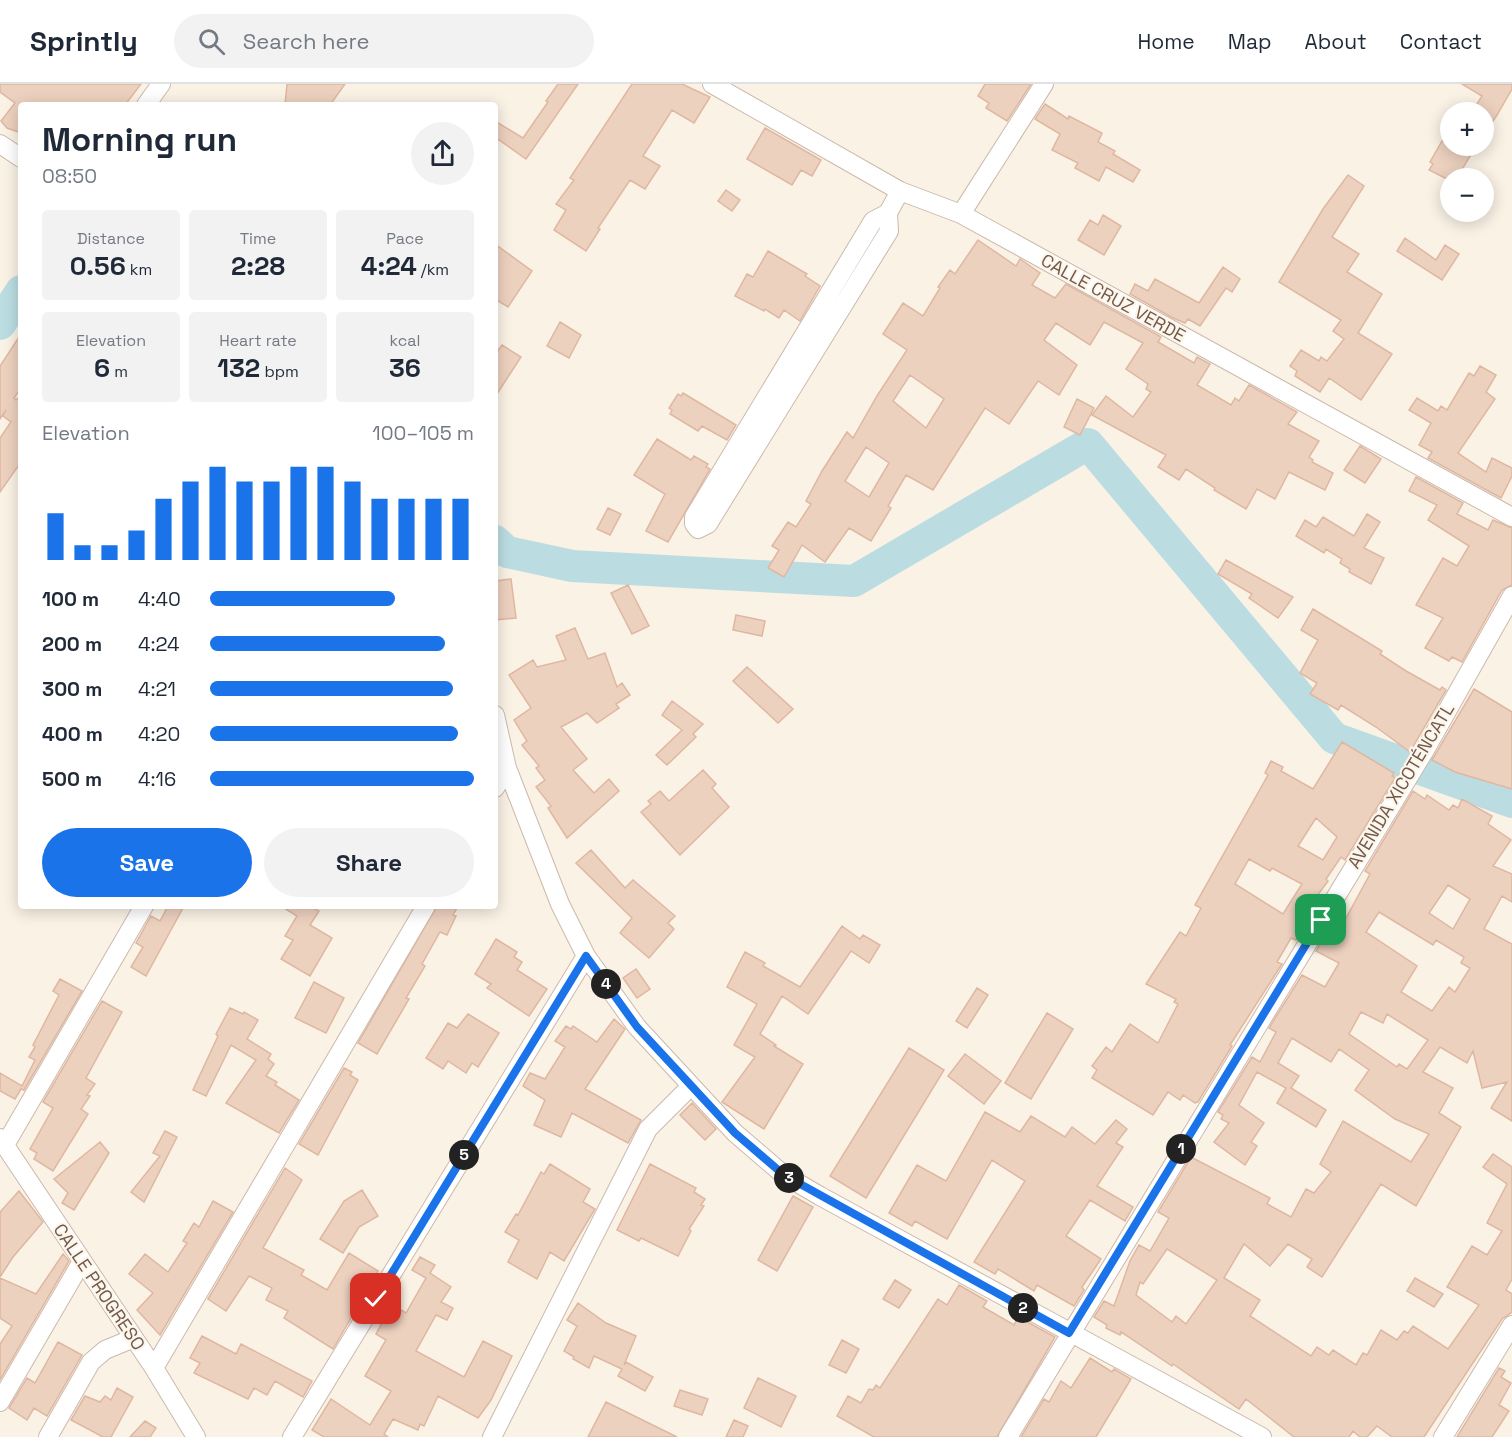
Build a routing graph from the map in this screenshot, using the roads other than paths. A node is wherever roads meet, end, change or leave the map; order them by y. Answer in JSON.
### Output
{"nodes":[{"id":1,"x":161,"y":84,"type":"edge"},
{"id":2,"x":712,"y":84,"type":"edge"},
{"id":3,"x":1044,"y":84,"type":"edge"},
{"id":4,"x":148,"y":102,"type":"edge"},
{"id":5,"x":0,"y":144,"type":"edge"},
{"id":6,"x":0,"y":153,"type":"edge"},
{"id":7,"x":18,"y":157,"type":"edge"},
{"id":8,"x":18,"y":158,"type":"edge"},
{"id":9,"x":900,"y":191,"type":"junction"},
{"id":10,"x":888,"y":213,"type":"junction"},
{"id":11,"x":961,"y":214,"type":"junction"},
{"id":12,"x":1512,"y":517,"type":"edge"},
{"id":13,"x":1512,"y":596,"type":"edge"},
{"id":14,"x":498,"y":729,"type":"edge"},
{"id":15,"x":507,"y":768,"type":"junction"},
{"id":16,"x":498,"y":783,"type":"edge"},
{"id":17,"x":142,"y":909,"type":"edge"},
{"id":18,"x":424,"y":909,"type":"edge"},
{"id":19,"x":586,"y":956,"type":"junction"},
{"id":20,"x":691,"y":1086,"type":"junction"},
{"id":21,"x":2,"y":1142,"type":"edge"},
{"id":22,"x":81,"y":1263,"type":"junction"},
{"id":23,"x":1512,"y":1325,"type":"edge"},
{"id":24,"x":1069,"y":1333,"type":"junction"},
{"id":25,"x":134,"y":1338,"type":"junction"},
{"id":26,"x":154,"y":1368,"type":"junction"},
{"id":27,"x":0,"y":1402,"type":"edge"},
{"id":28,"x":48,"y":1437,"type":"edge"},
{"id":29,"x":196,"y":1437,"type":"edge"},
{"id":30,"x":292,"y":1437,"type":"edge"},
{"id":31,"x":492,"y":1437,"type":"edge"},
{"id":32,"x":1008,"y":1437,"type":"edge"},
{"id":33,"x":1262,"y":1437,"type":"edge"},
{"id":34,"x":1443,"y":1437,"type":"edge"}],
"edges":[{"from":1,"to":4,"type":"street"},
{"from":2,"to":9,"type":"street","name":"CALLE CRUZ VERDE"},
{"from":3,"to":11,"type":"street"},
{"from":5,"to":7,"type":"street"},
{"from":6,"to":8,"type":"street"},
{"from":9,"to":10,"type":"street"},
{"from":9,"to":11,"type":"street","name":"CALLE CRUZ VERDE"},
{"from":10,"to":10,"type":"street"},
{"from":11,"to":12,"type":"street","name":"CALLE CRUZ VERDE"},
{"from":13,"to":24,"type":"street","name":"AVENIDA XICOTÉNCATL"},
{"from":14,"to":15,"type":"street"},
{"from":15,"to":16,"type":"street"},
{"from":15,"to":19,"type":"street"},
{"from":17,"to":21,"type":"street"},
{"from":18,"to":26,"type":"street"},
{"from":19,"to":20,"type":"street"},
{"from":19,"to":30,"type":"street"},
{"from":20,"to":24,"type":"street"},
{"from":20,"to":31,"type":"street"},
{"from":21,"to":22,"type":"street","name":"CALLE PROGRESO"},
{"from":22,"to":25,"type":"street","name":"CALLE PROGRESO"},
{"from":22,"to":27,"type":"street"},
{"from":23,"to":34,"type":"street"},
{"from":24,"to":32,"type":"street","name":"AVENIDA XICOTÉNCATL"},
{"from":24,"to":33,"type":"street"},
{"from":25,"to":26,"type":"street","name":"CALLE PROGRESO"},
{"from":25,"to":28,"type":"street"},
{"from":26,"to":29,"type":"street","name":"CALLE PROGRESO"}]}
